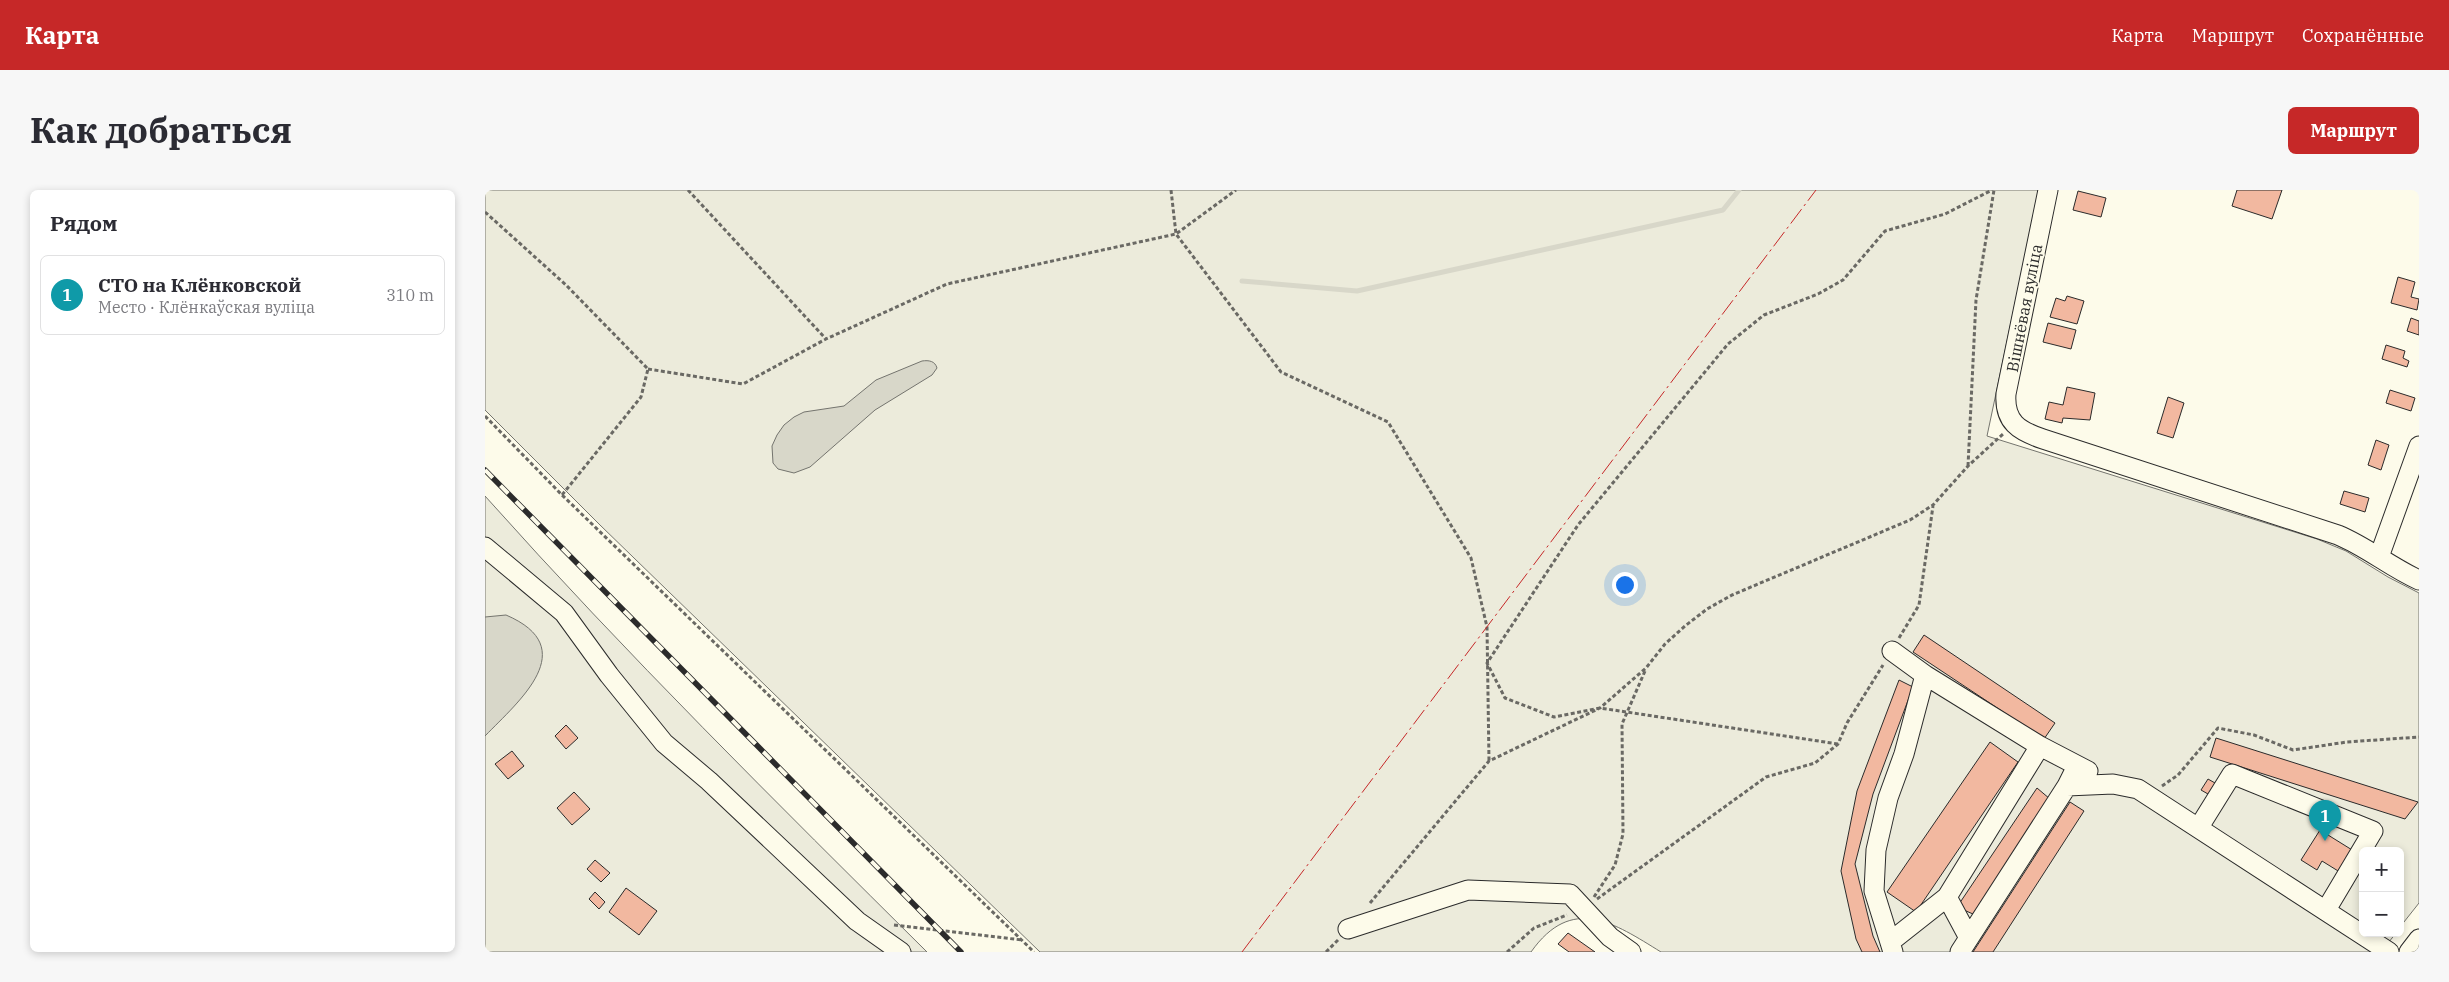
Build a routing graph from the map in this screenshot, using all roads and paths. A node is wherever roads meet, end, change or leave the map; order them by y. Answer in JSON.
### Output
{"nodes":[{"id":1,"x":688,"y":190,"type":"edge"},
{"id":2,"x":1171,"y":190,"type":"edge"},
{"id":3,"x":1236,"y":190,"type":"edge"},
{"id":4,"x":1993,"y":190,"type":"edge"},
{"id":5,"x":2048,"y":190,"type":"edge"},
{"id":6,"x":485,"y":212,"type":"edge"},
{"id":7,"x":1176,"y":234,"type":"junction"},
{"id":8,"x":827,"y":339,"type":"junction"},
{"id":9,"x":648,"y":369,"type":"junction"},
{"id":10,"x":485,"y":416,"type":"edge"},
{"id":11,"x":2014,"y":424,"type":"junction"},
{"id":12,"x":2419,"y":446,"type":"edge"},
{"id":13,"x":1968,"y":466,"type":"junction"},
{"id":14,"x":562,"y":495,"type":"junction"},
{"id":15,"x":1933,"y":505,"type":"junction"},
{"id":16,"x":485,"y":548,"type":"edge"},
{"id":17,"x":2379,"y":557,"type":"junction"},
{"id":18,"x":2419,"y":580,"type":"edge"},
{"id":19,"x":1892,"y":651,"type":"junction"},
{"id":20,"x":1487,"y":662,"type":"junction"},
{"id":21,"x":1646,"y":668,"type":"junction"},
{"id":22,"x":1925,"y":675,"type":"junction"},
{"id":23,"x":1600,"y":708,"type":"junction"},
{"id":24,"x":1627,"y":712,"type":"junction"},
{"id":25,"x":2419,"y":737,"type":"edge"},
{"id":26,"x":1838,"y":744,"type":"junction"},
{"id":27,"x":2040,"y":746,"type":"junction"},
{"id":28,"x":1489,"y":761,"type":"junction"},
{"id":29,"x":2077,"y":766,"type":"junction"},
{"id":30,"x":2113,"y":784,"type":"junction"},
{"id":31,"x":2067,"y":786,"type":"junction"},
{"id":32,"x":2149,"y":795,"type":"junction"},
{"id":33,"x":2199,"y":828,"type":"junction"},
{"id":34,"x":1947,"y":897,"type":"junction"},
{"id":35,"x":1367,"y":906,"type":"dead end"},
{"id":36,"x":1584,"y":909,"type":"junction"},
{"id":37,"x":2326,"y":910,"type":"junction"},
{"id":38,"x":885,"y":924,"type":"dead end"},
{"id":39,"x":1348,"y":929,"type":"joint"},
{"id":40,"x":2419,"y":939,"type":"edge"},
{"id":41,"x":1023,"y":940,"type":"junction"},
{"id":42,"x":1965,"y":945,"type":"edge"},
{"id":43,"x":1891,"y":947,"type":"edge"},
{"id":44,"x":901,"y":952,"type":"edge"},
{"id":45,"x":1034,"y":952,"type":"edge"},
{"id":46,"x":1326,"y":952,"type":"edge"},
{"id":47,"x":1507,"y":952,"type":"edge"},
{"id":48,"x":1631,"y":952,"type":"edge"},
{"id":49,"x":2389,"y":952,"type":"edge"},
{"id":50,"x":2409,"y":952,"type":"edge"}],
"edges":[{"from":1,"to":8,"type":"path"},
{"from":2,"to":7,"type":"path"},
{"from":3,"to":7,"type":"path"},
{"from":4,"to":13,"type":"path"},
{"from":4,"to":20,"type":"path"},
{"from":5,"to":11,"type":"street","name":"Вішнёвая вуліца"},
{"from":6,"to":9,"type":"path"},
{"from":7,"to":8,"type":"path"},
{"from":7,"to":20,"type":"path"},
{"from":8,"to":9,"type":"path"},
{"from":9,"to":14,"type":"path"},
{"from":10,"to":14,"type":"path"},
{"from":11,"to":13,"type":"path"},
{"from":11,"to":17,"type":"street"},
{"from":12,"to":17,"type":"street"},
{"from":13,"to":15,"type":"path"},
{"from":14,"to":41,"type":"path"},
{"from":15,"to":19,"type":"path"},
{"from":15,"to":21,"type":"path"},
{"from":16,"to":44,"type":"street"},
{"from":17,"to":18,"type":"street"},
{"from":19,"to":22,"type":"street"},
{"from":19,"to":26,"type":"path"},
{"from":20,"to":23,"type":"path"},
{"from":20,"to":28,"type":"path"},
{"from":21,"to":23,"type":"path"},
{"from":21,"to":24,"type":"path"},
{"from":22,"to":27,"type":"street"},
{"from":22,"to":43,"type":"street"},
{"from":23,"to":24,"type":"path"},
{"from":23,"to":28,"type":"path"},
{"from":24,"to":26,"type":"path"},
{"from":24,"to":36,"type":"path"},
{"from":25,"to":32,"type":"path"},
{"from":26,"to":36,"type":"path"},
{"from":27,"to":29,"type":"street"},
{"from":27,"to":34,"type":"street"},
{"from":28,"to":35,"type":"path"},
{"from":29,"to":30,"type":"street"},
{"from":29,"to":31,"type":"street"},
{"from":30,"to":31,"type":"street"},
{"from":30,"to":32,"type":"street"},
{"from":31,"to":42,"type":"street"},
{"from":32,"to":33,"type":"street"},
{"from":33,"to":37,"type":"street"},
{"from":33,"to":37,"type":"street"},
{"from":34,"to":42,"type":"street"},
{"from":34,"to":43,"type":"street"},
{"from":36,"to":39,"type":"street"},
{"from":36,"to":47,"type":"path"},
{"from":36,"to":48,"type":"street"},
{"from":37,"to":49,"type":"street"},
{"from":38,"to":41,"type":"path"},
{"from":39,"to":46,"type":"path"},
{"from":40,"to":50,"type":"street"},
{"from":41,"to":45,"type":"path"}]}
